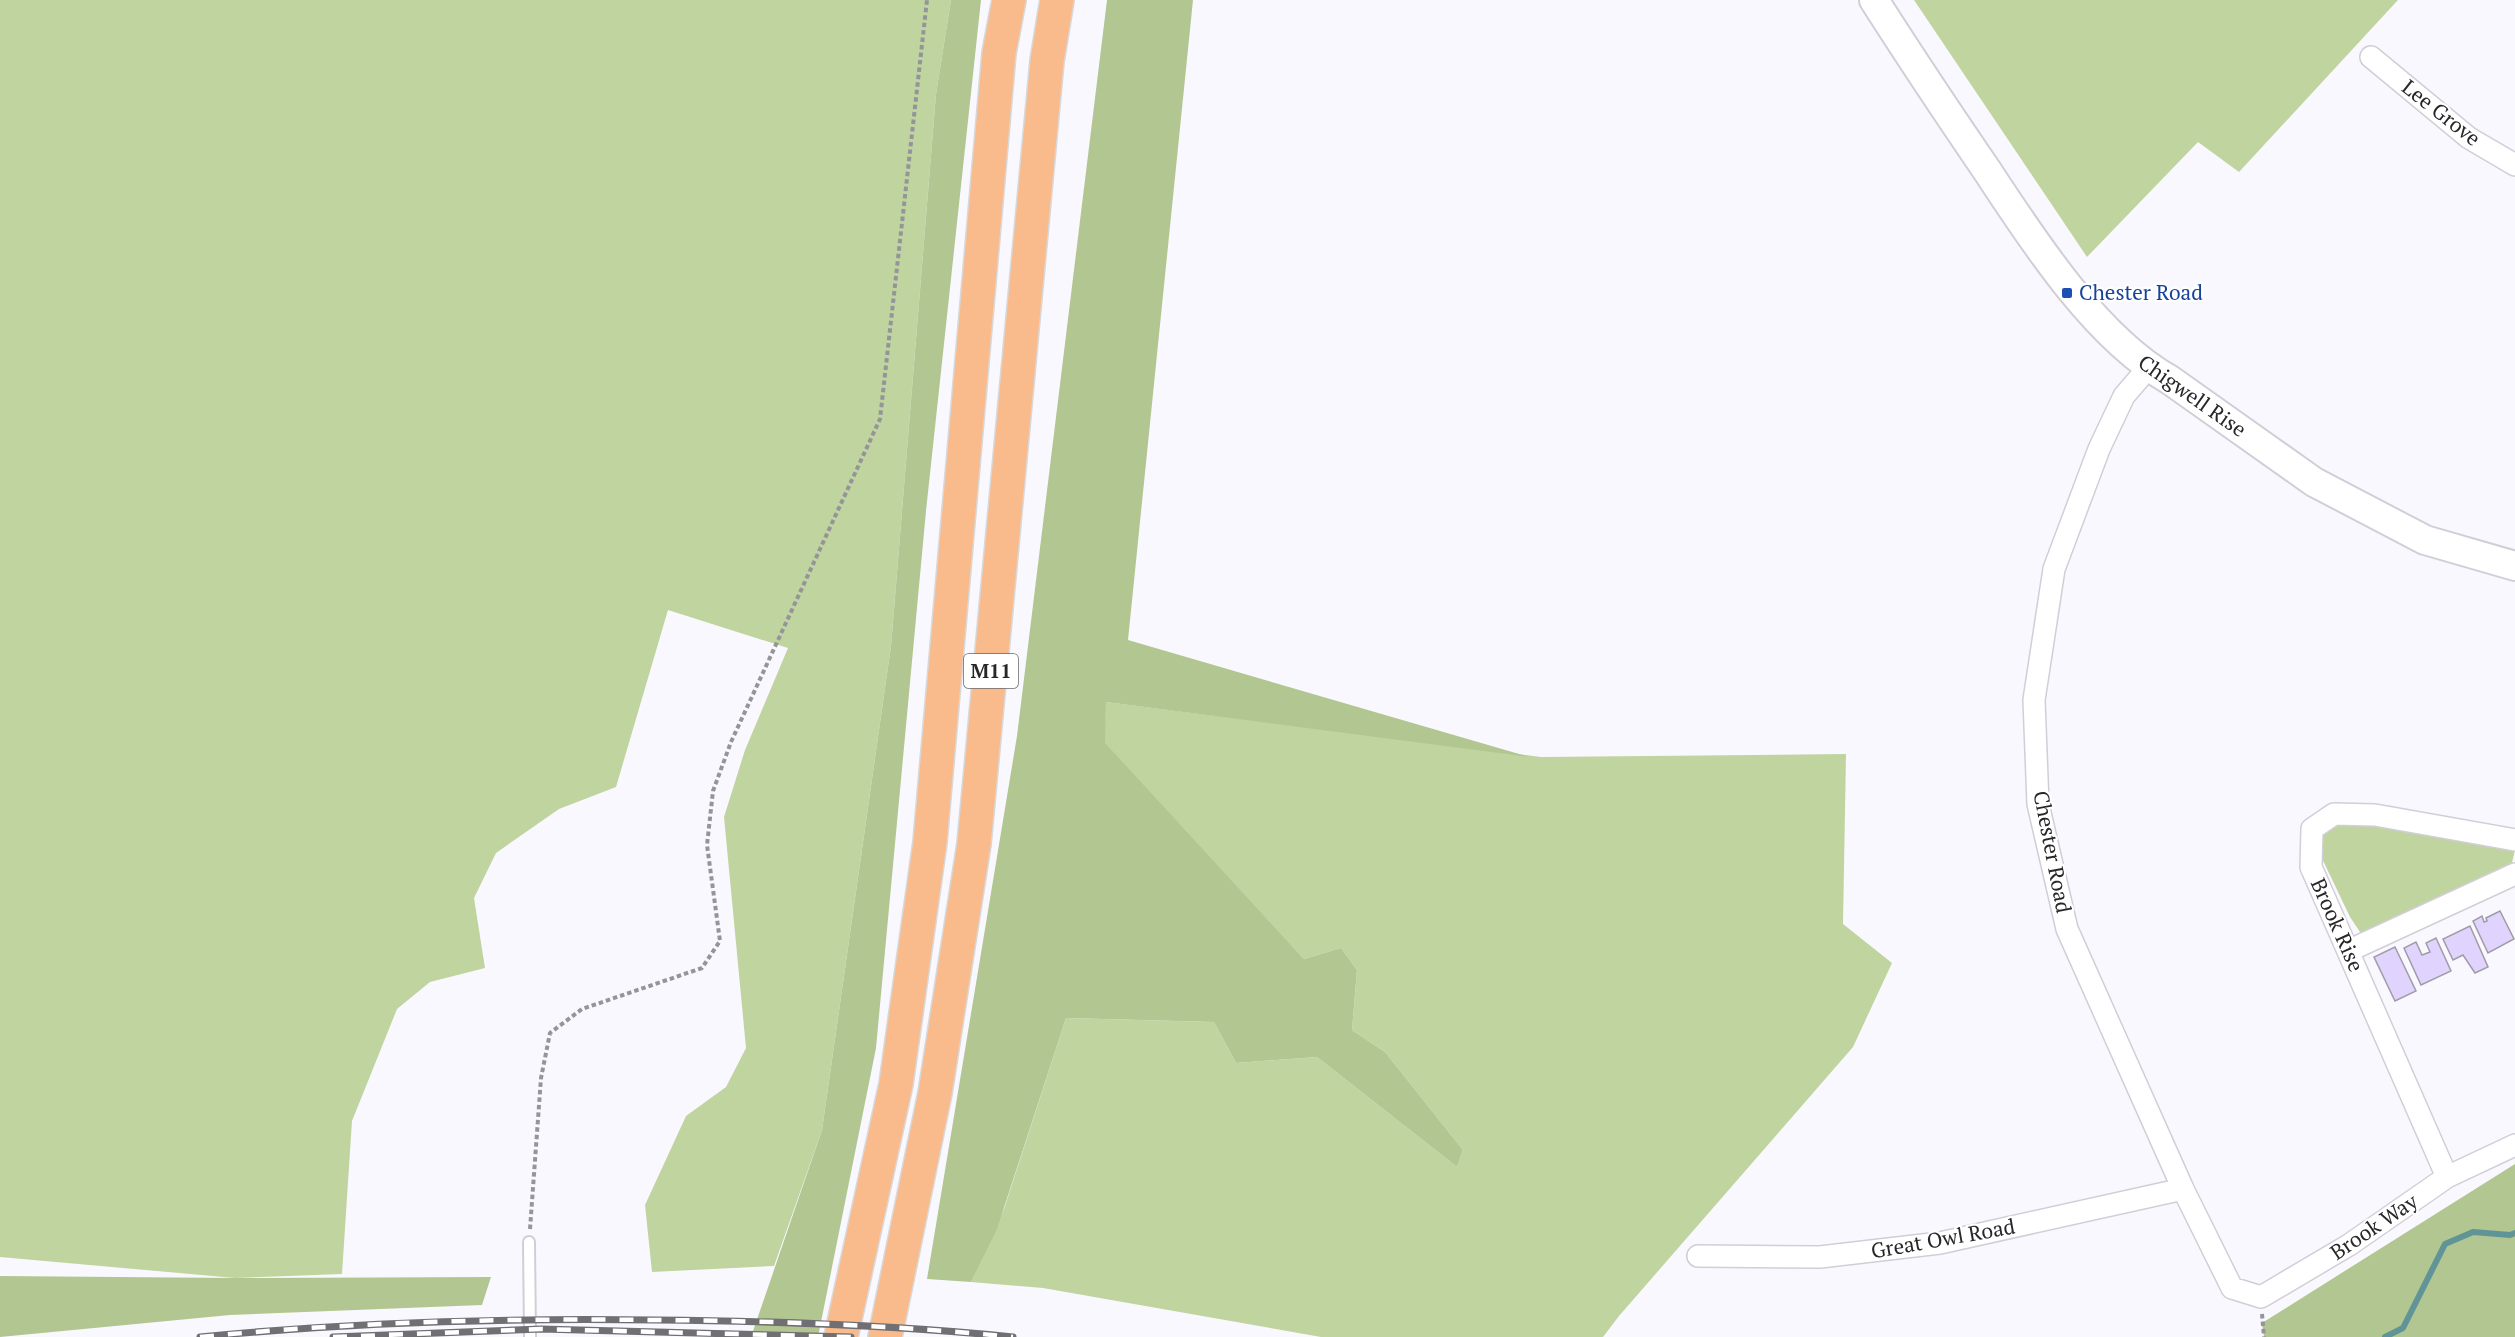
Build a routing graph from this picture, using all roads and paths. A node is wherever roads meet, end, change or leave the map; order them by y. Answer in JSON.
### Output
{"nodes":[{"id":1,"x":927,"y":0,"type":"edge"},
{"id":2,"x":1009,"y":0,"type":"edge"},
{"id":3,"x":1058,"y":0,"type":"edge"},
{"id":4,"x":1874,"y":0,"type":"edge"},
{"id":5,"x":2371,"y":57,"type":"dead end"},
{"id":6,"x":2515,"y":165,"type":"edge"},
{"id":7,"x":2148,"y":368,"type":"junction"},
{"id":8,"x":2515,"y":566,"type":"edge"},
{"id":9,"x":2515,"y":840,"type":"edge"},
{"id":10,"x":2515,"y":874,"type":"edge"},
{"id":11,"x":2348,"y":951,"type":"junction"},
{"id":12,"x":2515,"y":1145,"type":"edge"},
{"id":13,"x":2447,"y":1177,"type":"junction"},
{"id":14,"x":2183,"y":1189,"type":"junction"},
{"id":15,"x":529,"y":1242,"type":"joint"},
{"id":16,"x":1698,"y":1256,"type":"dead end"},
{"id":17,"x":2232,"y":1288,"type":"joint"},
{"id":18,"x":530,"y":1337,"type":"edge"},
{"id":19,"x":841,"y":1337,"type":"edge"},
{"id":20,"x":885,"y":1337,"type":"edge"}],
"edges":[{"from":1,"to":15,"type":"path"},
{"from":2,"to":19,"type":"highway","number":"M11"},
{"from":3,"to":20,"type":"highway","number":"M11"},
{"from":4,"to":7,"type":"main road","name":"Chigwell Rise"},
{"from":5,"to":6,"type":"street","name":"Lee Grove"},
{"from":7,"to":8,"type":"main road","name":"Chigwell Rise"},
{"from":7,"to":14,"type":"street","name":"Chester Road"},
{"from":9,"to":11,"type":"street","name":"Brook Rise"},
{"from":10,"to":11,"type":"street"},
{"from":11,"to":13,"type":"street","name":"Brook Rise"},
{"from":12,"to":13,"type":"street","name":"Brook Way"},
{"from":13,"to":17,"type":"street","name":"Brook Way"},
{"from":14,"to":16,"type":"street","name":"Great Owl Road"},
{"from":14,"to":17,"type":"street","name":"Chester Road"},
{"from":15,"to":18,"type":"lane"}]}
